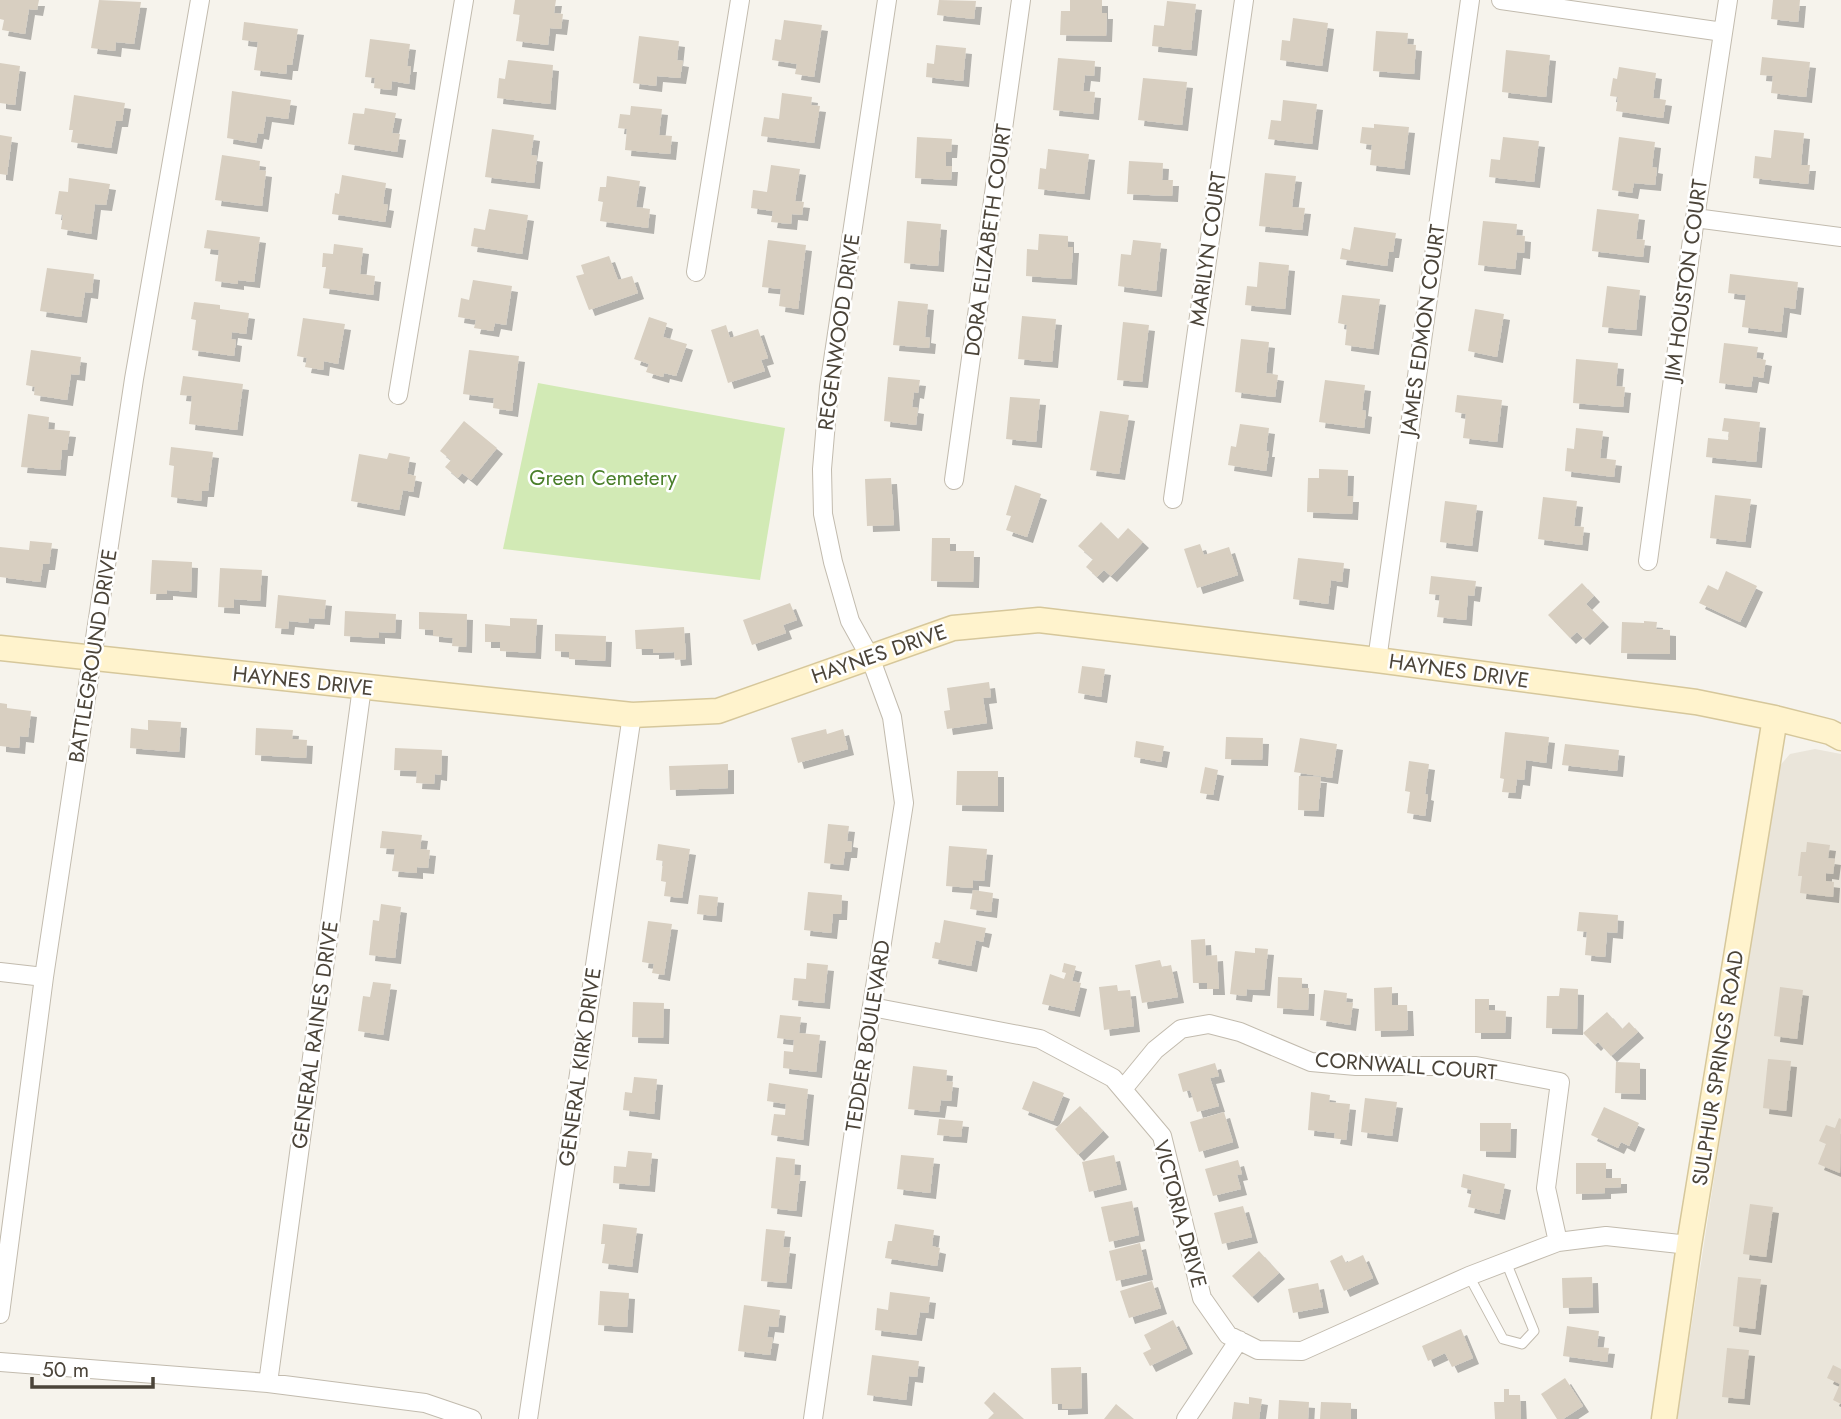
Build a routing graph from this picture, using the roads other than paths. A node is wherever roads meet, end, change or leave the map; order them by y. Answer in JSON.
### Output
{"nodes":[{"id":1,"x":200,"y":0,"type":"edge"},
{"id":2,"x":464,"y":0,"type":"edge"},
{"id":3,"x":740,"y":0,"type":"edge"},
{"id":4,"x":887,"y":0,"type":"edge"},
{"id":5,"x":1021,"y":0,"type":"edge"},
{"id":6,"x":1244,"y":0,"type":"edge"},
{"id":7,"x":1469,"y":0,"type":"edge"},
{"id":8,"x":1501,"y":0,"type":"edge"},
{"id":9,"x":1728,"y":0,"type":"edge"},
{"id":10,"x":1723,"y":32,"type":"junction"},
{"id":11,"x":1695,"y":218,"type":"junction"},
{"id":12,"x":1841,"y":237,"type":"edge"},
{"id":13,"x":695,"y":272,"type":"dead end"},
{"id":14,"x":398,"y":395,"type":"dead end"},
{"id":15,"x":954,"y":480,"type":"dead end"},
{"id":16,"x":1173,"y":499,"type":"dead end"},
{"id":17,"x":1647,"y":561,"type":"dead end"},
{"id":18,"x":0,"y":648,"type":"edge"},
{"id":19,"x":92,"y":657,"type":"junction"},
{"id":20,"x":870,"y":657,"type":"junction"},
{"id":21,"x":1377,"y":660,"type":"junction"},
{"id":22,"x":362,"y":687,"type":"junction"},
{"id":23,"x":632,"y":715,"type":"junction"},
{"id":24,"x":1775,"y":718,"type":"junction"},
{"id":25,"x":1841,"y":738,"type":"edge"},
{"id":26,"x":0,"y":972,"type":"edge"},
{"id":27,"x":44,"y":976,"type":"junction"},
{"id":28,"x":872,"y":1007,"type":"junction"},
{"id":29,"x":1122,"y":1089,"type":"junction"},
{"id":30,"x":1558,"y":1242,"type":"junction"},
{"id":31,"x":1689,"y":1245,"type":"junction"},
{"id":32,"x":1506,"y":1262,"type":"junction"},
{"id":33,"x":1469,"y":1276,"type":"junction"},
{"id":34,"x":0,"y":1314,"type":"edge"},
{"id":35,"x":1239,"y":1340,"type":"junction"},
{"id":36,"x":0,"y":1362,"type":"edge"},
{"id":37,"x":268,"y":1383,"type":"junction"},
{"id":38,"x":472,"y":1419,"type":"edge"},
{"id":39,"x":528,"y":1419,"type":"edge"},
{"id":40,"x":813,"y":1419,"type":"edge"},
{"id":41,"x":1186,"y":1419,"type":"edge"},
{"id":42,"x":1664,"y":1419,"type":"edge"}],
"edges":[{"from":1,"to":19,"type":"street","name":"BATTLEGROUND DRIVE"},
{"from":2,"to":14,"type":"street"},
{"from":3,"to":13,"type":"street"},
{"from":4,"to":20,"type":"street","name":"REGENWOOD DRIVE"},
{"from":5,"to":15,"type":"street","name":"DORA ELIZABETH COURT"},
{"from":6,"to":16,"type":"street","name":"MARILYN COURT"},
{"from":7,"to":21,"type":"street","name":"JAMES EDMON COURT"},
{"from":8,"to":10,"type":"street"},
{"from":9,"to":10,"type":"street","name":"JIM HOUSTON COURT"},
{"from":10,"to":11,"type":"street","name":"JIM HOUSTON COURT"},
{"from":11,"to":12,"type":"street"},
{"from":11,"to":17,"type":"street","name":"JIM HOUSTON COURT"},
{"from":18,"to":19,"type":"street","name":"HAYNES DRIVE"},
{"from":19,"to":22,"type":"street","name":"HAYNES DRIVE"},
{"from":19,"to":27,"type":"street","name":"BATTLEGROUND DRIVE"},
{"from":20,"to":21,"type":"street","name":"HAYNES DRIVE"},
{"from":20,"to":23,"type":"street","name":"HAYNES DRIVE"},
{"from":20,"to":28,"type":"street","name":"TEDDER BOULEVARD"},
{"from":21,"to":24,"type":"street","name":"HAYNES DRIVE"},
{"from":22,"to":23,"type":"street","name":"HAYNES DRIVE"},
{"from":22,"to":37,"type":"street","name":"GENERAL RAINES DRIVE"},
{"from":23,"to":39,"type":"street","name":"GENERAL KIRK DRIVE"},
{"from":24,"to":25,"type":"street","name":"HAYNES DRIVE"},
{"from":24,"to":31,"type":"street","name":"SULPHUR SPRINGS ROAD"},
{"from":26,"to":27,"type":"street"},
{"from":27,"to":34,"type":"street","name":"BATTLEGROUND DRIVE"},
{"from":28,"to":29,"type":"street","name":"VICTORIA DRIVE"},
{"from":28,"to":40,"type":"street","name":"TEDDER BOULEVARD"},
{"from":29,"to":30,"type":"street","name":"CORNWALL COURT"},
{"from":29,"to":35,"type":"street","name":"VICTORIA DRIVE"},
{"from":30,"to":31,"type":"street","name":"VICTORIA DRIVE"},
{"from":30,"to":32,"type":"street","name":"VICTORIA DRIVE"},
{"from":31,"to":42,"type":"street","name":"SULPHUR SPRINGS ROAD"},
{"from":32,"to":33,"type":"street","name":"VICTORIA DRIVE"},
{"from":32,"to":33,"type":"lane"},
{"from":33,"to":35,"type":"street","name":"VICTORIA DRIVE"},
{"from":35,"to":41,"type":"street"},
{"from":36,"to":37,"type":"street"},
{"from":37,"to":38,"type":"street"}]}
